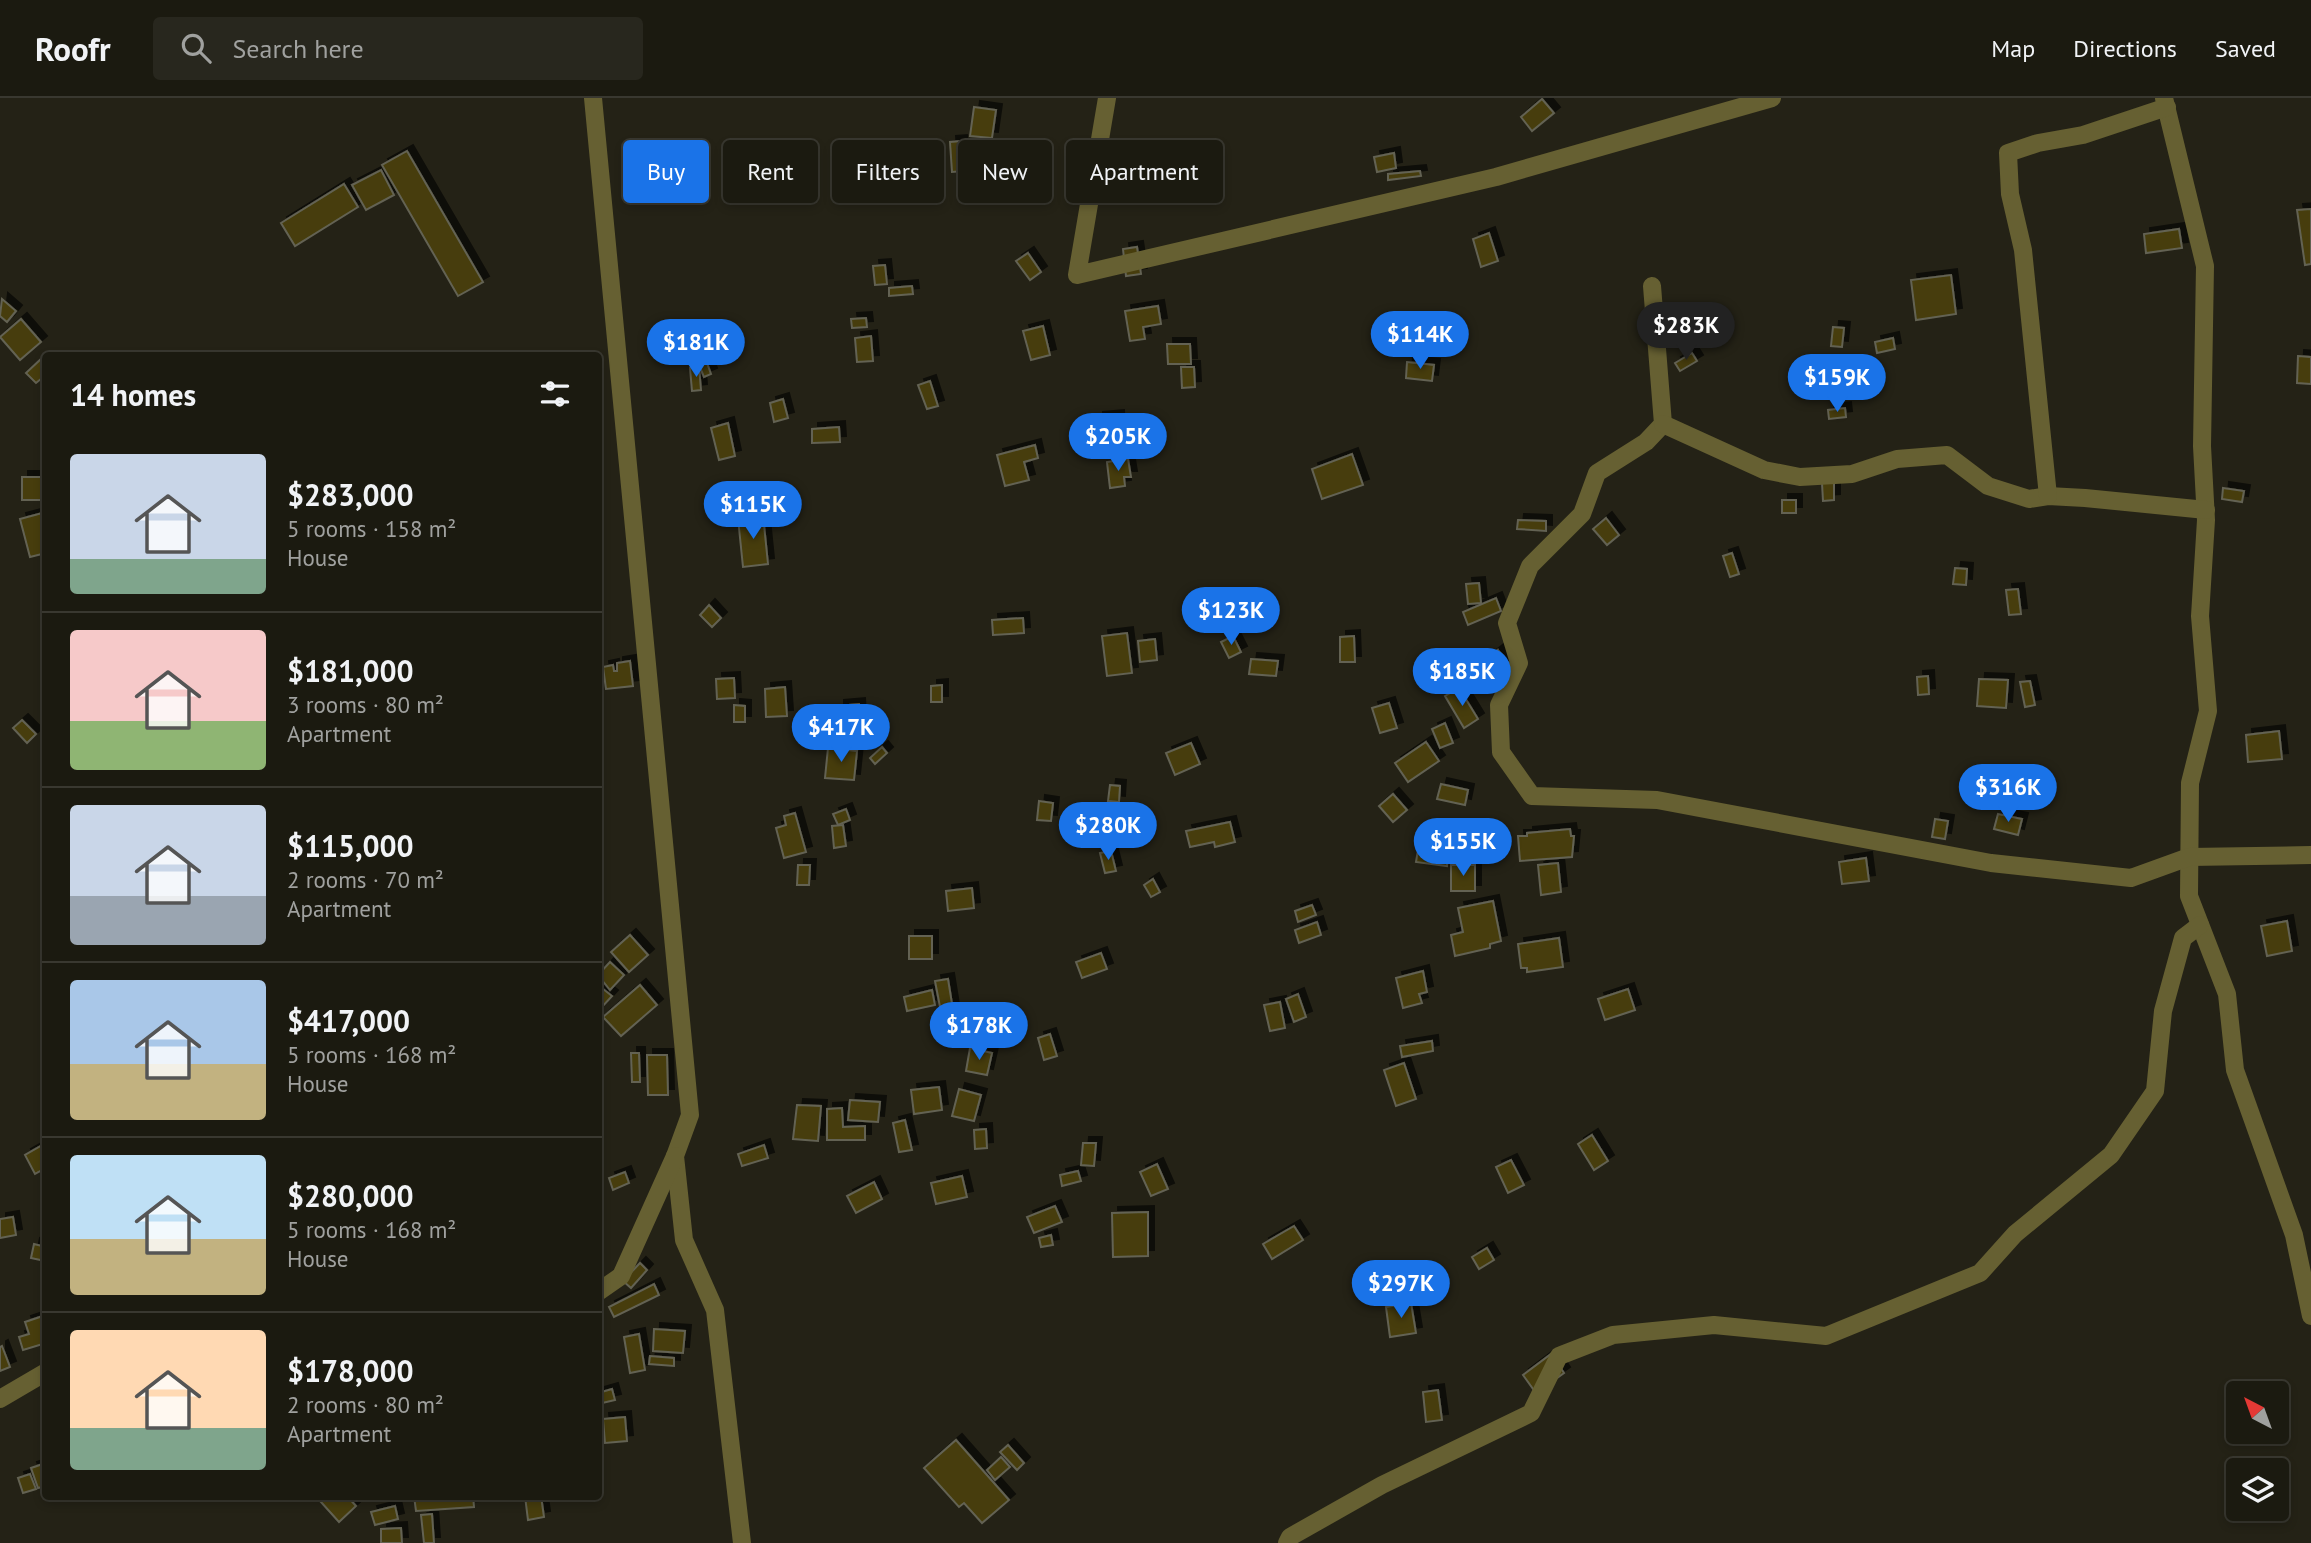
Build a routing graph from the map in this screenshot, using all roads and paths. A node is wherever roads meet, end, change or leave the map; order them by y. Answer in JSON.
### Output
{"nodes":[{"id":1,"x":593,"y":98,"type":"edge"},
{"id":2,"x":1107,"y":98,"type":"edge"},
{"id":3,"x":1772,"y":98,"type":"edge"},
{"id":4,"x":2166,"y":102,"type":"edge"},
{"id":5,"x":1652,"y":286,"type":"dead end"},
{"id":6,"x":1662,"y":424,"type":"junction"},
{"id":7,"x":2048,"y":496,"type":"junction"},
{"id":8,"x":2206,"y":510,"type":"junction"},
{"id":9,"x":2311,"y":855,"type":"edge"},
{"id":10,"x":2189,"y":857,"type":"junction"},
{"id":11,"x":2200,"y":925,"type":"junction"},
{"id":12,"x":676,"y":1156,"type":"junction"},
{"id":13,"x":602,"y":1289,"type":"edge"},
{"id":14,"x":2311,"y":1316,"type":"edge"},
{"id":15,"x":42,"y":1374,"type":"edge"},
{"id":16,"x":0,"y":1399,"type":"edge"},
{"id":17,"x":742,"y":1543,"type":"edge"},
{"id":18,"x":1287,"y":1543,"type":"edge"}],
"edges":[{"from":1,"to":12,"type":"street"},
{"from":2,"to":3,"type":"street"},
{"from":4,"to":7,"type":"street"},
{"from":4,"to":8,"type":"street"},
{"from":5,"to":6,"type":"street"},
{"from":6,"to":7,"type":"street"},
{"from":6,"to":10,"type":"street"},
{"from":7,"to":8,"type":"street"},
{"from":8,"to":10,"type":"street"},
{"from":9,"to":10,"type":"street"},
{"from":10,"to":11,"type":"street"},
{"from":11,"to":14,"type":"street"},
{"from":11,"to":18,"type":"street"},
{"from":12,"to":13,"type":"street"},
{"from":12,"to":17,"type":"street"},
{"from":15,"to":16,"type":"street"}]}
